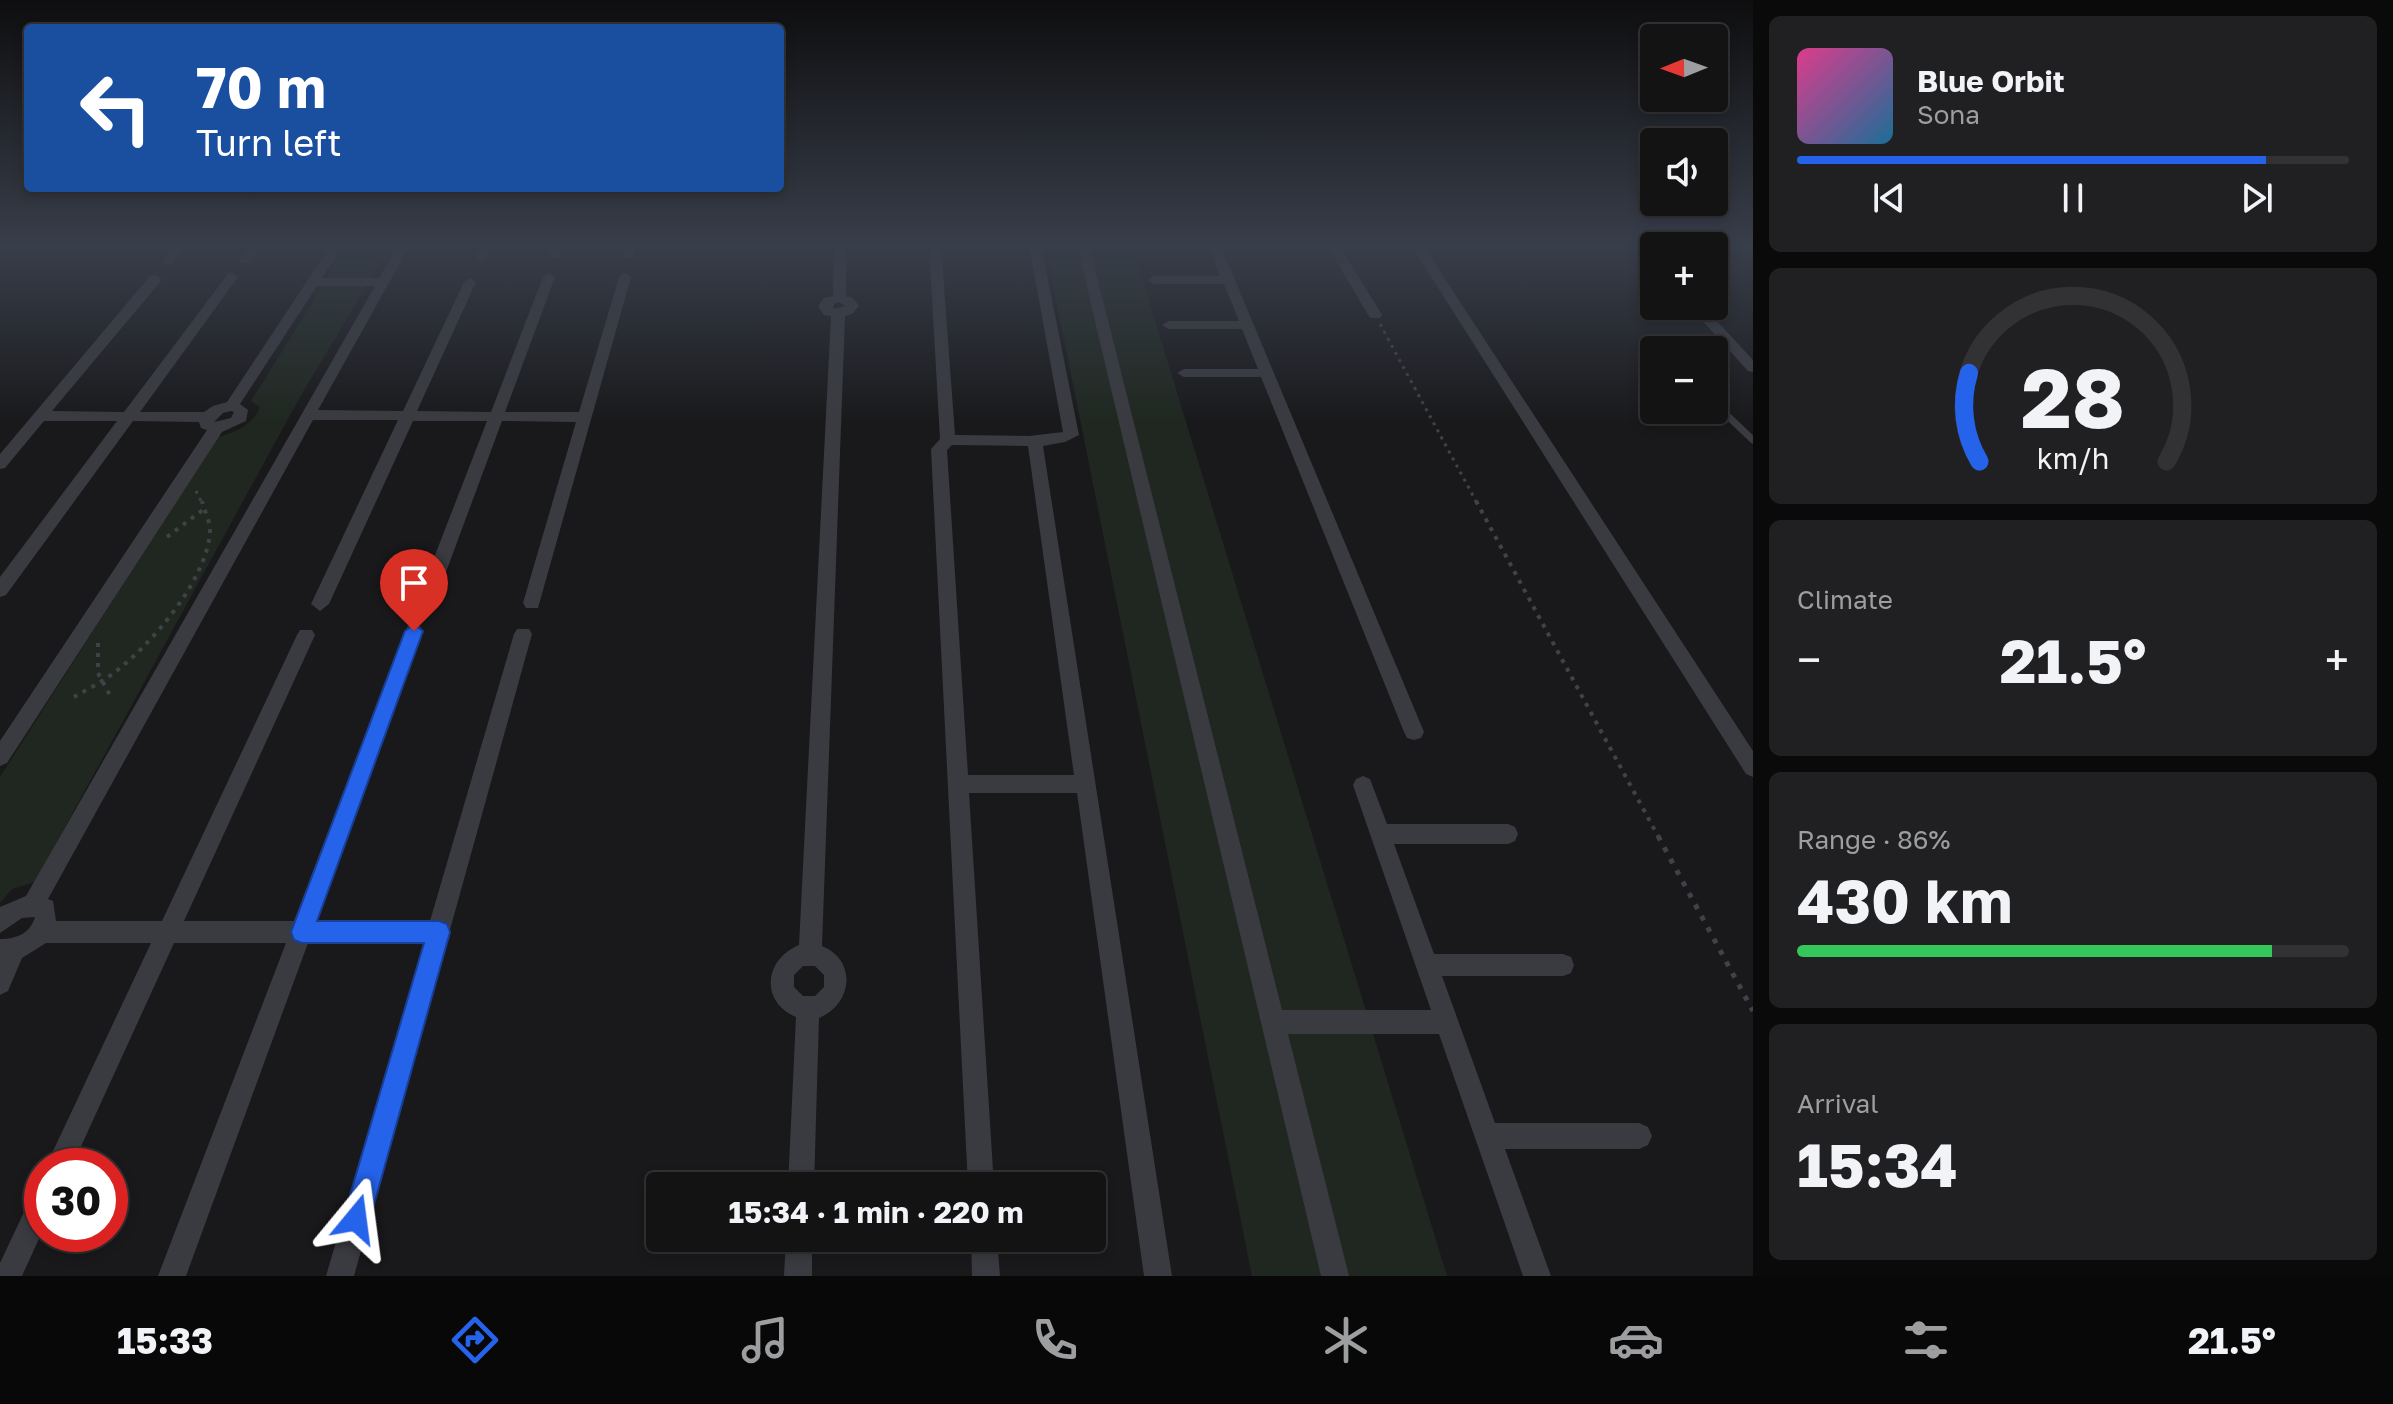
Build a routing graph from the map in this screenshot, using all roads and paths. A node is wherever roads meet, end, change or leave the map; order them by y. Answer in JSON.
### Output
{"nodes":[{"id":1,"x":134,"y":305,"type":"edge"},
{"id":2,"x":212,"y":305,"type":"edge"},
{"id":3,"x":298,"y":305,"type":"edge"},
{"id":4,"x":370,"y":305,"type":"edge"},
{"id":5,"x":460,"y":305,"type":"edge"},
{"id":6,"x":538,"y":305,"type":"edge"},
{"id":7,"x":617,"y":305,"type":"edge"},
{"id":8,"x":838,"y":305,"type":"edge"},
{"id":9,"x":939,"y":305,"type":"edge"},
{"id":10,"x":1046,"y":305,"type":"edge"},
{"id":11,"x":1098,"y":305,"type":"edge"},
{"id":12,"x":1239,"y":305,"type":"edge"},
{"id":13,"x":1369,"y":305,"type":"edge"},
{"id":14,"x":1455,"y":305,"type":"edge"},
{"id":15,"x":1375,"y":315,"type":"joint"},
{"id":16,"x":1709,"y":320,"type":"edge"},
{"id":17,"x":1169,"y":325,"type":"dead end"},
{"id":18,"x":1247,"y":325,"type":"junction"},
{"id":19,"x":1753,"y":368,"type":"edge"},
{"id":20,"x":1184,"y":373,"type":"dead end"},
{"id":21,"x":1267,"y":373,"type":"junction"},
{"id":22,"x":308,"y":415,"type":"junction"},
{"id":23,"x":41,"y":416,"type":"junction"},
{"id":24,"x":129,"y":416,"type":"junction"},
{"id":25,"x":408,"y":416,"type":"junction"},
{"id":26,"x":496,"y":416,"type":"junction"},
{"id":27,"x":1728,"y":416,"type":"edge"},
{"id":28,"x":586,"y":417,"type":"junction"},
{"id":29,"x":211,"y":423,"type":"junction"},
{"id":30,"x":948,"y":440,"type":"junction"},
{"id":31,"x":1035,"y":440,"type":"junction"},
{"id":32,"x":1753,"y":440,"type":"edge"},
{"id":33,"x":0,"y":464,"type":"edge"},
{"id":34,"x":183,"y":478,"type":"junction"},
{"id":35,"x":0,"y":590,"type":"edge"},
{"id":36,"x":427,"y":599,"type":"dead end"},
{"id":37,"x":532,"y":603,"type":"dead end"},
{"id":38,"x":320,"y":604,"type":"dead end"},
{"id":39,"x":414,"y":631,"type":"dead end"},
{"id":40,"x":523,"y":634,"type":"dead end"},
{"id":41,"x":306,"y":635,"type":"dead end"},
{"id":42,"x":74,"y":697,"type":"dead end"},
{"id":43,"x":1414,"y":732,"type":"dead end"},
{"id":44,"x":0,"y":757,"type":"edge"},
{"id":45,"x":1753,"y":768,"type":"edge"},
{"id":46,"x":958,"y":784,"type":"junction"},
{"id":47,"x":1086,"y":784,"type":"junction"},
{"id":48,"x":1363,"y":785,"type":"dead end"},
{"id":49,"x":1380,"y":834,"type":"junction"},
{"id":50,"x":1508,"y":834,"type":"dead end"},
{"id":51,"x":33,"y":904,"type":"junction"},
{"id":52,"x":0,"y":922,"type":"edge"},
{"id":53,"x":41,"y":932,"type":"junction"},
{"id":54,"x":167,"y":932,"type":"junction"},
{"id":55,"x":302,"y":932,"type":"junction"},
{"id":56,"x":439,"y":932,"type":"junction"},
{"id":57,"x":7,"y":950,"type":"edge"},
{"id":58,"x":810,"y":952,"type":"junction"},
{"id":59,"x":1427,"y":965,"type":"junction"},
{"id":60,"x":1563,"y":965,"type":"dead end"},
{"id":61,"x":0,"y":983,"type":"edge"},
{"id":62,"x":808,"y":1010,"type":"junction"},
{"id":63,"x":1753,"y":1011,"type":"edge"},
{"id":64,"x":1274,"y":1022,"type":"junction"},
{"id":65,"x":1447,"y":1022,"type":"junction"},
{"id":66,"x":1487,"y":1136,"type":"junction"},
{"id":67,"x":1639,"y":1136,"type":"dead end"},
{"id":68,"x":67,"y":1148,"type":"edge"},
{"id":69,"x":802,"y":1172,"type":"edge"},
{"id":70,"x":980,"y":1172,"type":"edge"},
{"id":71,"x":24,"y":1241,"type":"edge"},
{"id":72,"x":799,"y":1252,"type":"edge"},
{"id":73,"x":985,"y":1252,"type":"edge"},
{"id":74,"x":8,"y":1276,"type":"edge"},
{"id":75,"x":172,"y":1276,"type":"edge"},
{"id":76,"x":340,"y":1276,"type":"edge"},
{"id":77,"x":798,"y":1276,"type":"edge"},
{"id":78,"x":986,"y":1276,"type":"edge"},
{"id":79,"x":1158,"y":1276,"type":"edge"},
{"id":80,"x":1335,"y":1276,"type":"edge"},
{"id":81,"x":1537,"y":1276,"type":"edge"}],
"edges":[{"from":1,"to":23,"type":"street"},
{"from":2,"to":24,"type":"street"},
{"from":3,"to":29,"type":"street"},
{"from":4,"to":22,"type":"street"},
{"from":5,"to":25,"type":"street"},
{"from":6,"to":26,"type":"street"},
{"from":7,"to":28,"type":"street"},
{"from":8,"to":58,"type":"street"},
{"from":9,"to":30,"type":"street"},
{"from":10,"to":31,"type":"street"},
{"from":11,"to":64,"type":"street"},
{"from":12,"to":18,"type":"street"},
{"from":13,"to":15,"type":"street"},
{"from":14,"to":45,"type":"street"},
{"from":15,"to":63,"type":"path"},
{"from":16,"to":19,"type":"street"},
{"from":17,"to":18,"type":"street"},
{"from":18,"to":21,"type":"street"},
{"from":20,"to":21,"type":"street"},
{"from":21,"to":43,"type":"street"},
{"from":22,"to":25,"type":"street"},
{"from":22,"to":51,"type":"street"},
{"from":23,"to":24,"type":"street"},
{"from":23,"to":33,"type":"street"},
{"from":24,"to":29,"type":"street"},
{"from":24,"to":35,"type":"street"},
{"from":25,"to":26,"type":"street"},
{"from":25,"to":38,"type":"street"},
{"from":26,"to":28,"type":"street"},
{"from":26,"to":36,"type":"street"},
{"from":27,"to":32,"type":"lane"},
{"from":28,"to":37,"type":"street"},
{"from":29,"to":34,"type":"street"},
{"from":30,"to":31,"type":"street"},
{"from":30,"to":46,"type":"street"},
{"from":31,"to":47,"type":"street"},
{"from":34,"to":42,"type":"path"},
{"from":34,"to":44,"type":"street"},
{"from":39,"to":55,"type":"street"},
{"from":40,"to":56,"type":"street"},
{"from":41,"to":54,"type":"street"},
{"from":46,"to":47,"type":"street"},
{"from":46,"to":70,"type":"street"},
{"from":47,"to":79,"type":"street"},
{"from":48,"to":49,"type":"street"},
{"from":49,"to":50,"type":"street"},
{"from":49,"to":59,"type":"street"},
{"from":51,"to":52,"type":"street"},
{"from":51,"to":53,"type":"street"},
{"from":53,"to":54,"type":"street"},
{"from":53,"to":57,"type":"street"},
{"from":54,"to":55,"type":"street"},
{"from":54,"to":68,"type":"street"},
{"from":55,"to":56,"type":"street"},
{"from":55,"to":75,"type":"street"},
{"from":56,"to":76,"type":"street"},
{"from":57,"to":61,"type":"street"},
{"from":58,"to":62,"type":"street"},
{"from":58,"to":62,"type":"street"},
{"from":59,"to":60,"type":"street"},
{"from":59,"to":65,"type":"street"},
{"from":62,"to":69,"type":"street"},
{"from":64,"to":65,"type":"street"},
{"from":64,"to":80,"type":"street"},
{"from":65,"to":66,"type":"street"},
{"from":66,"to":67,"type":"street"},
{"from":66,"to":81,"type":"street"},
{"from":71,"to":74,"type":"street"},
{"from":72,"to":77,"type":"street"},
{"from":73,"to":78,"type":"street"}]}
